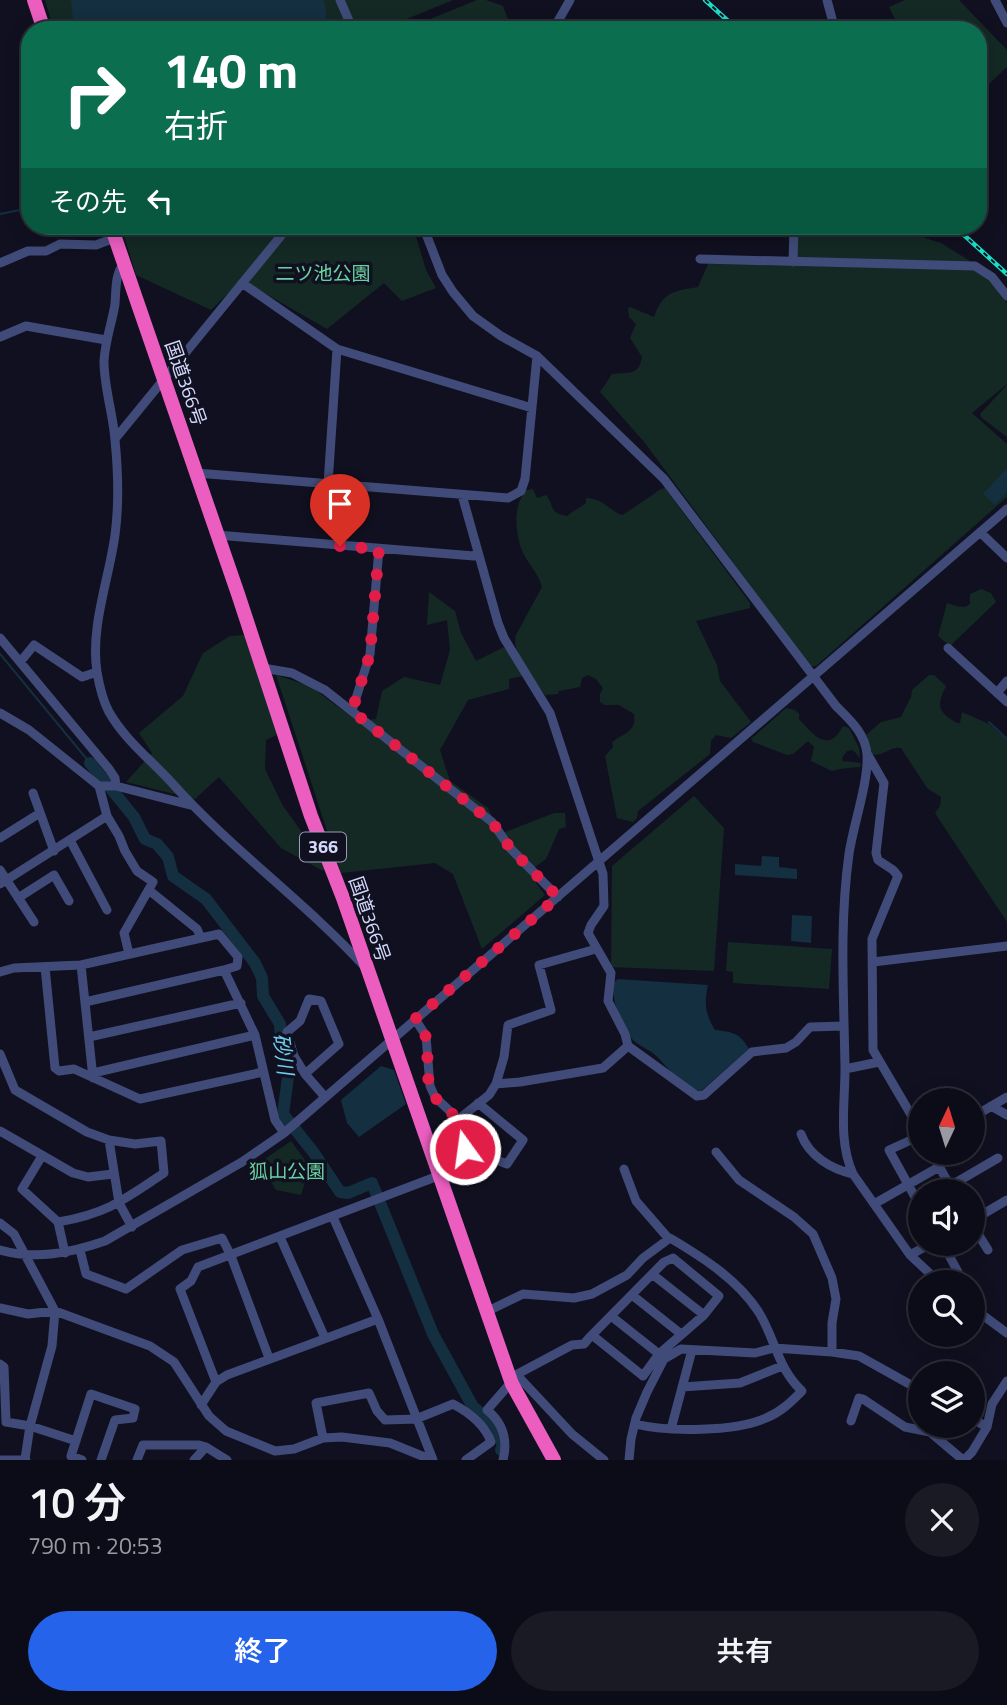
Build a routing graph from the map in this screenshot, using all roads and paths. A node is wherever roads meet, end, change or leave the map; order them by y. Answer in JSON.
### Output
{"nodes":[{"id":1,"x":34,"y":0,"type":"edge"},
{"id":2,"x":340,"y":0,"type":"edge"},
{"id":3,"x":570,"y":0,"type":"edge"},
{"id":4,"x":827,"y":0,"type":"edge"},
{"id":5,"x":995,"y":0,"type":"edge"},
{"id":6,"x":41,"y":21,"type":"edge"},
{"id":7,"x":349,"y":21,"type":"edge"},
{"id":8,"x":558,"y":21,"type":"edge"},
{"id":9,"x":833,"y":21,"type":"edge"},
{"id":10,"x":1007,"y":23,"type":"edge"},
{"id":11,"x":114,"y":235,"type":"edge"},
{"id":12,"x":282,"y":235,"type":"edge"},
{"id":13,"x":426,"y":235,"type":"edge"},
{"id":14,"x":794,"y":235,"type":"edge"},
{"id":15,"x":116,"y":241,"type":"junction"},
{"id":16,"x":700,"y":259,"type":"dead end"},
{"id":17,"x":793,"y":262,"type":"junction"},
{"id":18,"x":0,"y":263,"type":"edge"},
{"id":19,"x":124,"y":264,"type":"junction"},
{"id":20,"x":242,"y":283,"type":"junction"},
{"id":21,"x":1007,"y":296,"type":"edge"},
{"id":22,"x":0,"y":337,"type":"edge"},
{"id":23,"x":106,"y":340,"type":"junction"},
{"id":24,"x":337,"y":349,"type":"junction"},
{"id":25,"x":537,"y":356,"type":"junction"},
{"id":26,"x":164,"y":380,"type":"junction"},
{"id":27,"x":532,"y":408,"type":"junction"},
{"id":28,"x":115,"y":439,"type":"junction"},
{"id":29,"x":196,"y":474,"type":"junction"},
{"id":30,"x":328,"y":484,"type":"junction"},
{"id":31,"x":462,"y":495,"type":"junction"},
{"id":32,"x":1007,"y":509,"type":"edge"},
{"id":33,"x":980,"y":532,"type":"junction"},
{"id":34,"x":217,"y":535,"type":"junction"},
{"id":35,"x":379,"y":549,"type":"junction"},
{"id":36,"x":477,"y":553,"type":"junction"},
{"id":37,"x":1007,"y":558,"type":"edge"},
{"id":38,"x":0,"y":638,"type":"edge"},
{"id":39,"x":948,"y":648,"type":"dead end"},
{"id":40,"x":21,"y":661,"type":"junction"},
{"id":41,"x":263,"y":668,"type":"junction"},
{"id":42,"x":97,"y":672,"type":"junction"},
{"id":43,"x":813,"y":675,"type":"junction"},
{"id":44,"x":1007,"y":681,"type":"edge"},
{"id":45,"x":997,"y":693,"type":"junction"},
{"id":46,"x":1007,"y":702,"type":"edge"},
{"id":47,"x":352,"y":711,"type":"junction"},
{"id":48,"x":0,"y":713,"type":"edge"},
{"id":49,"x":867,"y":754,"type":"junction"},
{"id":50,"x":114,"y":785,"type":"junction"},
{"id":51,"x":100,"y":786,"type":"junction"},
{"id":52,"x":33,"y":793,"type":"dead end"},
{"id":53,"x":190,"y":804,"type":"junction"},
{"id":54,"x":40,"y":813,"type":"junction"},
{"id":55,"x":107,"y":816,"type":"junction"},
{"id":56,"x":0,"y":838,"type":"edge"},
{"id":57,"x":70,"y":840,"type":"junction"},
{"id":58,"x":54,"y":851,"type":"junction"},
{"id":59,"x":599,"y":862,"type":"junction"},
{"id":60,"x":0,"y":870,"type":"edge"},
{"id":61,"x":3,"y":882,"type":"edge"},
{"id":62,"x":150,"y":891,"type":"junction"},
{"id":63,"x":558,"y":897,"type":"junction"},
{"id":64,"x":18,"y":898,"type":"junction"},
{"id":65,"x":69,"y":901,"type":"dead end"},
{"id":66,"x":107,"y":909,"type":"dead end"},
{"id":67,"x":34,"y":922,"type":"dead end"},
{"id":68,"x":201,"y":938,"type":"junction"},
{"id":69,"x":1007,"y":946,"type":"edge"},
{"id":70,"x":596,"y":949,"type":"junction"},
{"id":71,"x":129,"y":954,"type":"junction"},
{"id":72,"x":873,"y":962,"type":"junction"},
{"id":73,"x":81,"y":965,"type":"junction"},
{"id":74,"x":45,"y":967,"type":"junction"},
{"id":75,"x":367,"y":968,"type":"junction"},
{"id":76,"x":225,"y":970,"type":"junction"},
{"id":77,"x":0,"y":972,"type":"edge"},
{"id":78,"x":85,"y":1002,"type":"junction"},
{"id":79,"x":241,"y":1003,"type":"junction"},
{"id":80,"x":415,"y":1019,"type":"junction"},
{"id":81,"x":844,"y":1026,"type":"junction"},
{"id":82,"x":255,"y":1035,"type":"junction"},
{"id":83,"x":89,"y":1037,"type":"junction"},
{"id":84,"x":392,"y":1038,"type":"junction"},
{"id":85,"x":628,"y":1046,"type":"junction"},
{"id":86,"x":0,"y":1054,"type":"edge"},
{"id":87,"x":879,"y":1062,"type":"junction"},
{"id":88,"x":845,"y":1069,"type":"junction"},
{"id":89,"x":263,"y":1072,"type":"junction"},
{"id":90,"x":305,"y":1074,"type":"junction"},
{"id":91,"x":93,"y":1076,"type":"junction"},
{"id":92,"x":496,"y":1084,"type":"junction"},
{"id":93,"x":325,"y":1097,"type":"junction"},
{"id":94,"x":1007,"y":1097,"type":"edge"},
{"id":95,"x":478,"y":1103,"type":"junction"},
{"id":96,"x":991,"y":1106,"type":"junction"},
{"id":97,"x":908,"y":1110,"type":"edge"},
{"id":98,"x":985,"y":1110,"type":"edge"},
{"id":99,"x":1007,"y":1115,"type":"edge"},
{"id":100,"x":460,"y":1118,"type":"junction"},
{"id":101,"x":0,"y":1130,"type":"edge"},
{"id":102,"x":285,"y":1132,"type":"junction"},
{"id":103,"x":801,"y":1134,"type":"dead end"},
{"id":104,"x":108,"y":1140,"type":"junction"},
{"id":105,"x":908,"y":1141,"type":"edge"},
{"id":106,"x":716,"y":1152,"type":"dead end"},
{"id":107,"x":463,"y":1155,"type":"junction"},
{"id":108,"x":42,"y":1156,"type":"junction"},
{"id":109,"x":432,"y":1158,"type":"junction"},
{"id":110,"x":998,"y":1158,"type":"dead end"},
{"id":111,"x":939,"y":1167,"type":"joint"},
{"id":112,"x":624,"y":1169,"type":"dead end"},
{"id":113,"x":113,"y":1174,"type":"junction"},
{"id":114,"x":853,"y":1174,"type":"junction"},
{"id":115,"x":438,"y":1176,"type":"junction"},
{"id":116,"x":917,"y":1179,"type":"edge"},
{"id":117,"x":946,"y":1179,"type":"edge"},
{"id":118,"x":967,"y":1179,"type":"edge"},
{"id":119,"x":908,"y":1184,"type":"joint"},
{"id":120,"x":1007,"y":1200,"type":"edge"},
{"id":121,"x":119,"y":1203,"type":"junction"},
{"id":122,"x":874,"y":1204,"type":"junction"},
{"id":123,"x":985,"y":1213,"type":"edge"},
{"id":124,"x":333,"y":1217,"type":"junction"},
{"id":125,"x":58,"y":1222,"type":"junction"},
{"id":126,"x":0,"y":1223,"type":"edge"},
{"id":127,"x":132,"y":1227,"type":"junction"},
{"id":128,"x":281,"y":1237,"type":"junction"},
{"id":129,"x":669,"y":1239,"type":"junction"},
{"id":130,"x":985,"y":1246,"type":"edge"},
{"id":131,"x":0,"y":1250,"type":"edge"},
{"id":132,"x":80,"y":1250,"type":"junction"},
{"id":133,"x":988,"y":1251,"type":"dead end"},
{"id":134,"x":908,"y":1252,"type":"edge"},
{"id":135,"x":65,"y":1253,"type":"junction"},
{"id":136,"x":24,"y":1256,"type":"junction"},
{"id":137,"x":232,"y":1256,"type":"junction"},
{"id":138,"x":911,"y":1256,"type":"edge"},
{"id":139,"x":926,"y":1270,"type":"edge"},
{"id":140,"x":652,"y":1274,"type":"junction"},
{"id":141,"x":632,"y":1295,"type":"junction"},
{"id":142,"x":0,"y":1308,"type":"edge"},
{"id":143,"x":55,"y":1311,"type":"junction"},
{"id":144,"x":486,"y":1312,"type":"junction"},
{"id":145,"x":704,"y":1315,"type":"junction"},
{"id":146,"x":611,"y":1316,"type":"junction"},
{"id":147,"x":985,"y":1317,"type":"edge"},
{"id":148,"x":378,"y":1319,"type":"junction"},
{"id":149,"x":1007,"y":1333,"type":"edge"},
{"id":150,"x":681,"y":1334,"type":"junction"},
{"id":151,"x":592,"y":1335,"type":"junction"},
{"id":152,"x":325,"y":1338,"type":"junction"},
{"id":153,"x":774,"y":1348,"type":"junction"},
{"id":154,"x":692,"y":1349,"type":"junction"},
{"id":155,"x":832,"y":1352,"type":"junction"},
{"id":156,"x":659,"y":1354,"type":"junction"},
{"id":157,"x":269,"y":1358,"type":"junction"},
{"id":158,"x":0,"y":1364,"type":"edge"},
{"id":159,"x":782,"y":1366,"type":"junction"},
{"id":160,"x":511,"y":1380,"type":"junction"},
{"id":161,"x":1007,"y":1381,"type":"edge"},
{"id":162,"x":216,"y":1382,"type":"junction"},
{"id":163,"x":908,"y":1383,"type":"edge"},
{"id":164,"x":682,"y":1387,"type":"junction"},
{"id":165,"x":201,"y":1405,"type":"junction"},
{"id":166,"x":416,"y":1419,"type":"junction"},
{"id":167,"x":851,"y":1421,"type":"dead end"},
{"id":168,"x":635,"y":1424,"type":"junction"},
{"id":169,"x":30,"y":1426,"type":"junction"},
{"id":170,"x":987,"y":1427,"type":"joint"},
{"id":171,"x":671,"y":1429,"type":"junction"},
{"id":172,"x":323,"y":1438,"type":"junction"},
{"id":173,"x":76,"y":1441,"type":"junction"},
{"id":174,"x":206,"y":1447,"type":"junction"},
{"id":175,"x":294,"y":1449,"type":"junction"},
{"id":176,"x":552,"y":1459,"type":"edge"},
{"id":177,"x":0,"y":1460,"type":"edge"},
{"id":178,"x":25,"y":1460,"type":"edge"},
{"id":179,"x":82,"y":1460,"type":"edge"},
{"id":180,"x":102,"y":1460,"type":"edge"},
{"id":181,"x":137,"y":1460,"type":"edge"},
{"id":182,"x":194,"y":1460,"type":"edge"},
{"id":183,"x":227,"y":1460,"type":"edge"},
{"id":184,"x":291,"y":1460,"type":"edge"},
{"id":185,"x":433,"y":1460,"type":"edge"},
{"id":186,"x":466,"y":1460,"type":"edge"},
{"id":187,"x":503,"y":1460,"type":"edge"},
{"id":188,"x":604,"y":1460,"type":"edge"},
{"id":189,"x":629,"y":1460,"type":"edge"},
{"id":190,"x":963,"y":1460,"type":"edge"}],
"edges":[{"from":1,"to":6,"type":"highway"},
{"from":2,"to":7,"type":"street"},
{"from":3,"to":8,"type":"street"},
{"from":4,"to":9,"type":"street"},
{"from":5,"to":10,"type":"street"},
{"from":11,"to":15,"type":"highway","name":"国道366号","number":"366"},
{"from":12,"to":20,"type":"street"},
{"from":13,"to":25,"type":"street"},
{"from":14,"to":17,"type":"street"},
{"from":15,"to":18,"type":"street"},
{"from":15,"to":19,"type":"highway","name":"国道366号","number":"366"},
{"from":16,"to":17,"type":"street"},
{"from":17,"to":21,"type":"street"},
{"from":19,"to":23,"type":"street"},
{"from":19,"to":26,"type":"highway","name":"国道366号","number":"366"},
{"from":20,"to":24,"type":"street"},
{"from":20,"to":26,"type":"street"},
{"from":22,"to":23,"type":"street"},
{"from":23,"to":28,"type":"street"},
{"from":24,"to":27,"type":"street"},
{"from":24,"to":30,"type":"street"},
{"from":25,"to":27,"type":"street"},
{"from":25,"to":43,"type":"street"},
{"from":26,"to":28,"type":"street"},
{"from":26,"to":29,"type":"highway","name":"国道366号","number":"366"},
{"from":27,"to":31,"type":"street"},
{"from":28,"to":42,"type":"street"},
{"from":29,"to":30,"type":"street"},
{"from":29,"to":34,"type":"highway","name":"国道366号","number":"366"},
{"from":30,"to":31,"type":"street"},
{"from":31,"to":36,"type":"street"},
{"from":32,"to":33,"type":"street"},
{"from":33,"to":37,"type":"street"},
{"from":33,"to":43,"type":"street"},
{"from":34,"to":35,"type":"street"},
{"from":34,"to":41,"type":"highway","name":"国道366号","number":"366"},
{"from":35,"to":36,"type":"street"},
{"from":35,"to":47,"type":"street"},
{"from":36,"to":59,"type":"street"},
{"from":38,"to":40,"type":"street"},
{"from":39,"to":45,"type":"street"},
{"from":40,"to":42,"type":"street"},
{"from":40,"to":50,"type":"street"},
{"from":41,"to":47,"type":"street"},
{"from":41,"to":75,"type":"highway","name":"国道366号","number":"366"},
{"from":42,"to":53,"type":"street"},
{"from":43,"to":49,"type":"street"},
{"from":43,"to":59,"type":"street"},
{"from":44,"to":45,"type":"street"},
{"from":45,"to":46,"type":"street"},
{"from":47,"to":63,"type":"street"},
{"from":48,"to":51,"type":"street"},
{"from":49,"to":72,"type":"street"},
{"from":49,"to":81,"type":"street"},
{"from":50,"to":51,"type":"street"},
{"from":50,"to":53,"type":"street"},
{"from":51,"to":55,"type":"street"},
{"from":52,"to":54,"type":"street"},
{"from":53,"to":75,"type":"street"},
{"from":54,"to":56,"type":"street"},
{"from":54,"to":58,"type":"street"},
{"from":55,"to":57,"type":"street"},
{"from":55,"to":62,"type":"street"},
{"from":57,"to":58,"type":"street"},
{"from":57,"to":66,"type":"street"},
{"from":58,"to":61,"type":"street"},
{"from":59,"to":63,"type":"street"},
{"from":59,"to":70,"type":"street"},
{"from":60,"to":61,"type":"street"},
{"from":61,"to":64,"type":"street"},
{"from":62,"to":68,"type":"street"},
{"from":62,"to":71,"type":"street"},
{"from":63,"to":80,"type":"street"},
{"from":64,"to":65,"type":"street"},
{"from":64,"to":67,"type":"street"},
{"from":68,"to":71,"type":"street"},
{"from":68,"to":76,"type":"street"},
{"from":69,"to":72,"type":"street"},
{"from":70,"to":85,"type":"street"},
{"from":70,"to":92,"type":"street"},
{"from":71,"to":73,"type":"street"},
{"from":72,"to":87,"type":"street"},
{"from":73,"to":74,"type":"street"},
{"from":73,"to":78,"type":"street"},
{"from":74,"to":77,"type":"street"},
{"from":74,"to":91,"type":"street"},
{"from":75,"to":84,"type":"highway","name":"国道366号","number":"366"},
{"from":76,"to":78,"type":"street"},
{"from":76,"to":79,"type":"street"},
{"from":78,"to":83,"type":"street"},
{"from":79,"to":82,"type":"street"},
{"from":79,"to":83,"type":"street"},
{"from":80,"to":84,"type":"street"},
{"from":80,"to":100,"type":"street"},
{"from":81,"to":85,"type":"street"},
{"from":81,"to":88,"type":"street"},
{"from":82,"to":89,"type":"street"},
{"from":82,"to":91,"type":"street"},
{"from":83,"to":91,"type":"street"},
{"from":84,"to":93,"type":"street"},
{"from":84,"to":109,"type":"highway","name":"国道366号","number":"366"},
{"from":85,"to":92,"type":"street"},
{"from":86,"to":104,"type":"street"},
{"from":87,"to":88,"type":"street"},
{"from":87,"to":97,"type":"street"},
{"from":88,"to":114,"type":"street"},
{"from":89,"to":91,"type":"street"},
{"from":89,"to":102,"type":"street"},
{"from":90,"to":90,"type":"street"},
{"from":90,"to":93,"type":"street"},
{"from":92,"to":95,"type":"street"},
{"from":93,"to":102,"type":"street"},
{"from":94,"to":96,"type":"street"},
{"from":95,"to":100,"type":"street"},
{"from":95,"to":107,"type":"street"},
{"from":96,"to":98,"type":"street"},
{"from":96,"to":99,"type":"street"},
{"from":100,"to":107,"type":"street"},
{"from":101,"to":108,"type":"street"},
{"from":102,"to":127,"type":"street"},
{"from":103,"to":114,"type":"street"},
{"from":104,"to":113,"type":"street"},
{"from":104,"to":121,"type":"street"},
{"from":105,"to":119,"type":"street"},
{"from":106,"to":155,"type":"street"},
{"from":107,"to":109,"type":"street"},
{"from":108,"to":113,"type":"street"},
{"from":108,"to":125,"type":"street"},
{"from":109,"to":115,"type":"highway","name":"国道366号","number":"366"},
{"from":110,"to":118,"type":"street"},
{"from":111,"to":116,"type":"street"},
{"from":111,"to":117,"type":"street"},
{"from":112,"to":129,"type":"street"},
{"from":113,"to":121,"type":"street"},
{"from":114,"to":122,"type":"street"},
{"from":115,"to":124,"type":"street"},
{"from":115,"to":144,"type":"highway","name":"国道366号","number":"366"},
{"from":119,"to":122,"type":"street"},
{"from":120,"to":123,"type":"street"},
{"from":121,"to":125,"type":"street"},
{"from":121,"to":127,"type":"street"},
{"from":122,"to":134,"type":"street"},
{"from":124,"to":128,"type":"street"},
{"from":124,"to":148,"type":"street"},
{"from":125,"to":135,"type":"street"},
{"from":126,"to":136,"type":"street"},
{"from":127,"to":132,"type":"street"},
{"from":128,"to":137,"type":"street"},
{"from":128,"to":152,"type":"street"},
{"from":129,"to":144,"type":"street"},
{"from":129,"to":153,"type":"street"},
{"from":130,"to":133,"type":"street"},
{"from":131,"to":136,"type":"street"},
{"from":132,"to":135,"type":"street"},
{"from":132,"to":137,"type":"street"},
{"from":135,"to":136,"type":"street"},
{"from":136,"to":143,"type":"street"},
{"from":137,"to":157,"type":"street"},
{"from":137,"to":162,"type":"street"},
{"from":138,"to":139,"type":"street"},
{"from":140,"to":141,"type":"street"},
{"from":140,"to":145,"type":"street"},
{"from":140,"to":145,"type":"street"},
{"from":141,"to":146,"type":"street"},
{"from":141,"to":150,"type":"street"},
{"from":142,"to":143,"type":"street"},
{"from":143,"to":165,"type":"street"},
{"from":143,"to":169,"type":"street"},
{"from":144,"to":160,"type":"highway","name":"国道366号","number":"366"},
{"from":145,"to":150,"type":"street"},
{"from":146,"to":151,"type":"street"},
{"from":146,"to":156,"type":"street"},
{"from":147,"to":149,"type":"street"},
{"from":148,"to":152,"type":"street"},
{"from":148,"to":166,"type":"street"},
{"from":150,"to":156,"type":"street"},
{"from":151,"to":156,"type":"street"},
{"from":151,"to":160,"type":"street"},
{"from":152,"to":157,"type":"street"},
{"from":153,"to":154,"type":"street"},
{"from":153,"to":155,"type":"street"},
{"from":153,"to":159,"type":"street"},
{"from":154,"to":164,"type":"street"},
{"from":154,"to":168,"type":"street"},
{"from":155,"to":163,"type":"street"},
{"from":157,"to":162,"type":"street"},
{"from":158,"to":169,"type":"street"},
{"from":159,"to":164,"type":"street"},
{"from":159,"to":171,"type":"street"},
{"from":160,"to":176,"type":"highway","name":"国道366号","number":"366"},
{"from":160,"to":187,"type":"street"},
{"from":160,"to":188,"type":"street"},
{"from":161,"to":170,"type":"street"},
{"from":162,"to":165,"type":"street"},
{"from":164,"to":171,"type":"street"},
{"from":165,"to":175,"type":"street"},
{"from":166,"to":172,"type":"street"},
{"from":166,"to":185,"type":"street"},
{"from":166,"to":186,"type":"street"},
{"from":167,"to":190,"type":"street"},
{"from":168,"to":171,"type":"street"},
{"from":168,"to":189,"type":"street"},
{"from":169,"to":173,"type":"street"},
{"from":169,"to":178,"type":"street"},
{"from":170,"to":190,"type":"street"},
{"from":172,"to":175,"type":"street"},
{"from":172,"to":185,"type":"street"},
{"from":173,"to":179,"type":"street"},
{"from":173,"to":180,"type":"street"},
{"from":174,"to":181,"type":"street"},
{"from":174,"to":182,"type":"street"},
{"from":174,"to":183,"type":"street"},
{"from":175,"to":184,"type":"street"},
{"from":177,"to":178,"type":"street"}]}
